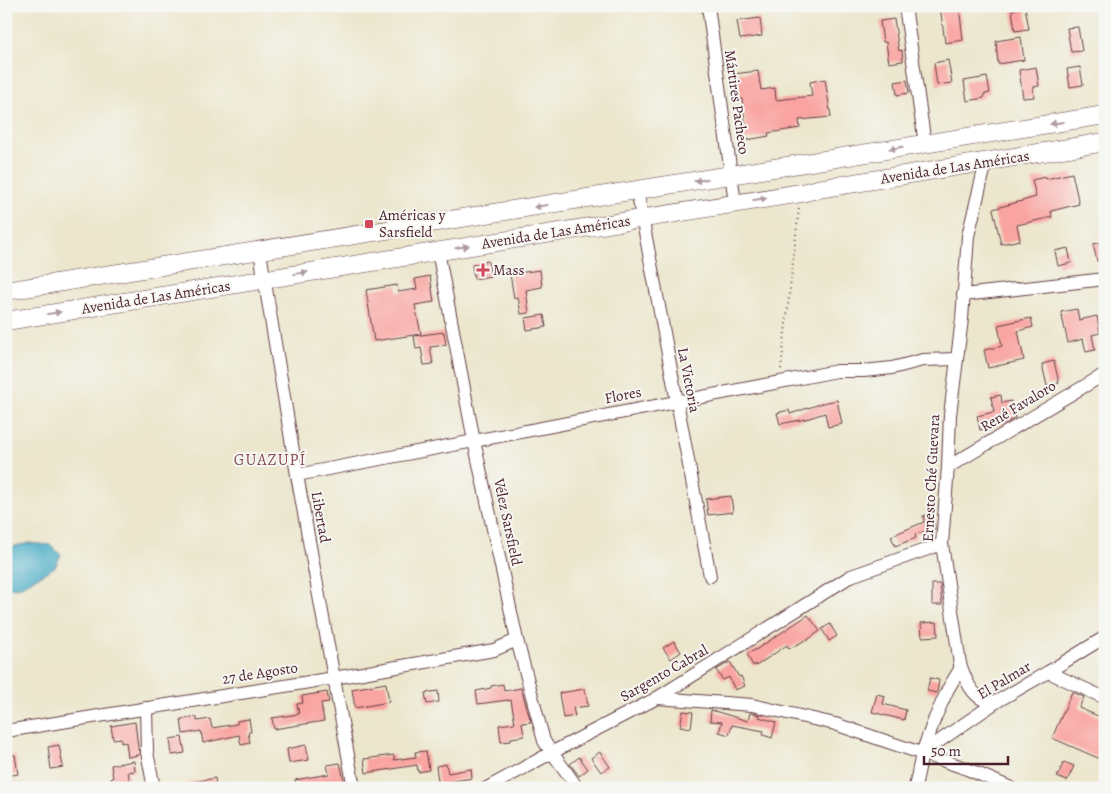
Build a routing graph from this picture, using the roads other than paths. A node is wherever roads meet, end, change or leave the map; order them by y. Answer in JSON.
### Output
{"nodes":[{"id":1,"x":708,"y":6,"type":"edge"},
{"id":2,"x":905,"y":6,"type":"edge"},
{"id":3,"x":1105,"y":115,"type":"edge"},
{"id":4,"x":1105,"y":142,"type":"edge"},
{"id":5,"x":925,"y":144,"type":"junction"},
{"id":6,"x":986,"y":162,"type":"junction"},
{"id":7,"x":731,"y":175,"type":"junction"},
{"id":8,"x":637,"y":190,"type":"junction"},
{"id":9,"x":735,"y":203,"type":"junction"},
{"id":10,"x":642,"y":218,"type":"junction"},
{"id":11,"x":260,"y":251,"type":"junction"},
{"id":12,"x":438,"y":251,"type":"junction"},
{"id":13,"x":264,"y":279,"type":"junction"},
{"id":14,"x":1105,"y":279,"type":"edge"},
{"id":15,"x":6,"y":291,"type":"edge"},
{"id":16,"x":963,"y":295,"type":"junction"},
{"id":17,"x":6,"y":321,"type":"edge"},
{"id":18,"x":957,"y":359,"type":"junction"},
{"id":19,"x":1105,"y":374,"type":"edge"},
{"id":20,"x":677,"y":402,"type":"junction"},
{"id":21,"x":474,"y":441,"type":"junction"},
{"id":22,"x":948,"y":467,"type":"junction"},
{"id":23,"x":297,"y":475,"type":"junction"},
{"id":24,"x":942,"y":544,"type":"junction"},
{"id":25,"x":710,"y":576,"type":"dead end"},
{"id":26,"x":1105,"y":637,"type":"edge"},
{"id":27,"x":516,"y":640,"type":"junction"},
{"id":28,"x":960,"y":664,"type":"junction"},
{"id":29,"x":1048,"y":672,"type":"junction"},
{"id":30,"x":334,"y":678,"type":"junction"},
{"id":31,"x":657,"y":698,"type":"junction"},
{"id":32,"x":1105,"y":698,"type":"edge"},
{"id":33,"x":996,"y":702,"type":"junction"},
{"id":34,"x":146,"y":708,"type":"junction"},
{"id":35,"x":6,"y":731,"type":"edge"},
{"id":36,"x":551,"y":753,"type":"junction"},
{"id":37,"x":922,"y":753,"type":"junction"},
{"id":38,"x":154,"y":788,"type":"edge"},
{"id":39,"x":354,"y":788,"type":"edge"},
{"id":40,"x":487,"y":788,"type":"edge"},
{"id":41,"x":577,"y":788,"type":"edge"},
{"id":42,"x":915,"y":788,"type":"edge"},
{"id":43,"x":1011,"y":788,"type":"edge"}],
"edges":[{"from":1,"to":7,"type":"street","name":"Mártires Pacheco"},
{"from":2,"to":5,"type":"street"},
{"from":3,"to":5,"type":"main road","name":"Avenida de Las Américas","one_way":true},
{"from":4,"to":6,"type":"main road","name":"Avenida de Las Américas"},
{"from":5,"to":7,"type":"main road","name":"Avenida de Las Américas","one_way":true},
{"from":9,"to":6,"type":"main road","name":"Avenida de Las Américas","one_way":true},
{"from":6,"to":16,"type":"street","name":"Ernesto Ché Guevara"},
{"from":7,"to":8,"type":"main road","name":"Avenida de Las Américas","one_way":true},
{"from":7,"to":9,"type":"street","name":"Mártires Pacheco"},
{"from":8,"to":10,"type":"street","name":"La Victoria"},
{"from":8,"to":11,"type":"main road","name":"Avenida de Las Américas","one_way":true},
{"from":9,"to":10,"type":"main road","name":"Avenida de Las Américas"},
{"from":12,"to":10,"type":"main road","name":"Avenida de Las Américas","one_way":true},
{"from":10,"to":20,"type":"street","name":"La Victoria"},
{"from":11,"to":13,"type":"street","name":"Libertad"},
{"from":11,"to":15,"type":"main road","name":"Avenida de Las Américas"},
{"from":13,"to":12,"type":"main road","name":"Avenida de Las Américas","one_way":true},
{"from":12,"to":21,"type":"street","name":"Vélez Sarsfield"},
{"from":17,"to":13,"type":"main road","name":"Avenida de Las Américas","one_way":true},
{"from":13,"to":23,"type":"street","name":"Libertad"},
{"from":14,"to":16,"type":"street"},
{"from":16,"to":18,"type":"street","name":"Ernesto Ché Guevara"},
{"from":18,"to":20,"type":"street","name":"Flores"},
{"from":18,"to":22,"type":"street","name":"Ernesto Ché Guevara"},
{"from":19,"to":22,"type":"street","name":"René Favaloro"},
{"from":20,"to":21,"type":"street","name":"Flores"},
{"from":20,"to":25,"type":"street","name":"La Victoria"},
{"from":21,"to":23,"type":"street","name":"Flores"},
{"from":21,"to":27,"type":"street","name":"Vélez Sarsfield"},
{"from":22,"to":24,"type":"street","name":"Ernesto Ché Guevara"},
{"from":23,"to":30,"type":"street","name":"Libertad"},
{"from":24,"to":28,"type":"street","name":"Ernesto Ché Guevara"},
{"from":24,"to":31,"type":"street","name":"Sargento Cabral"},
{"from":26,"to":29,"type":"street","name":"El Palmar"},
{"from":27,"to":30,"type":"street","name":"27 de Agosto"},
{"from":27,"to":36,"type":"street","name":"Vélez Sarsfield"},
{"from":28,"to":33,"type":"street","name":"Ernesto Ché Guevara"},
{"from":28,"to":37,"type":"street"},
{"from":29,"to":32,"type":"street"},
{"from":29,"to":33,"type":"street","name":"El Palmar"},
{"from":30,"to":34,"type":"street","name":"27 de Agosto"},
{"from":30,"to":39,"type":"street","name":"Libertad"},
{"from":31,"to":36,"type":"street","name":"Sargento Cabral"},
{"from":31,"to":37,"type":"street"},
{"from":33,"to":37,"type":"street","name":"El Palmar"},
{"from":34,"to":35,"type":"street","name":"27 de Agosto"},
{"from":34,"to":38,"type":"street"},
{"from":36,"to":40,"type":"street","name":"Sargento Cabral"},
{"from":36,"to":41,"type":"street","name":"Vélez Sarsfield"},
{"from":37,"to":42,"type":"street"},
{"from":37,"to":43,"type":"street"}]}
